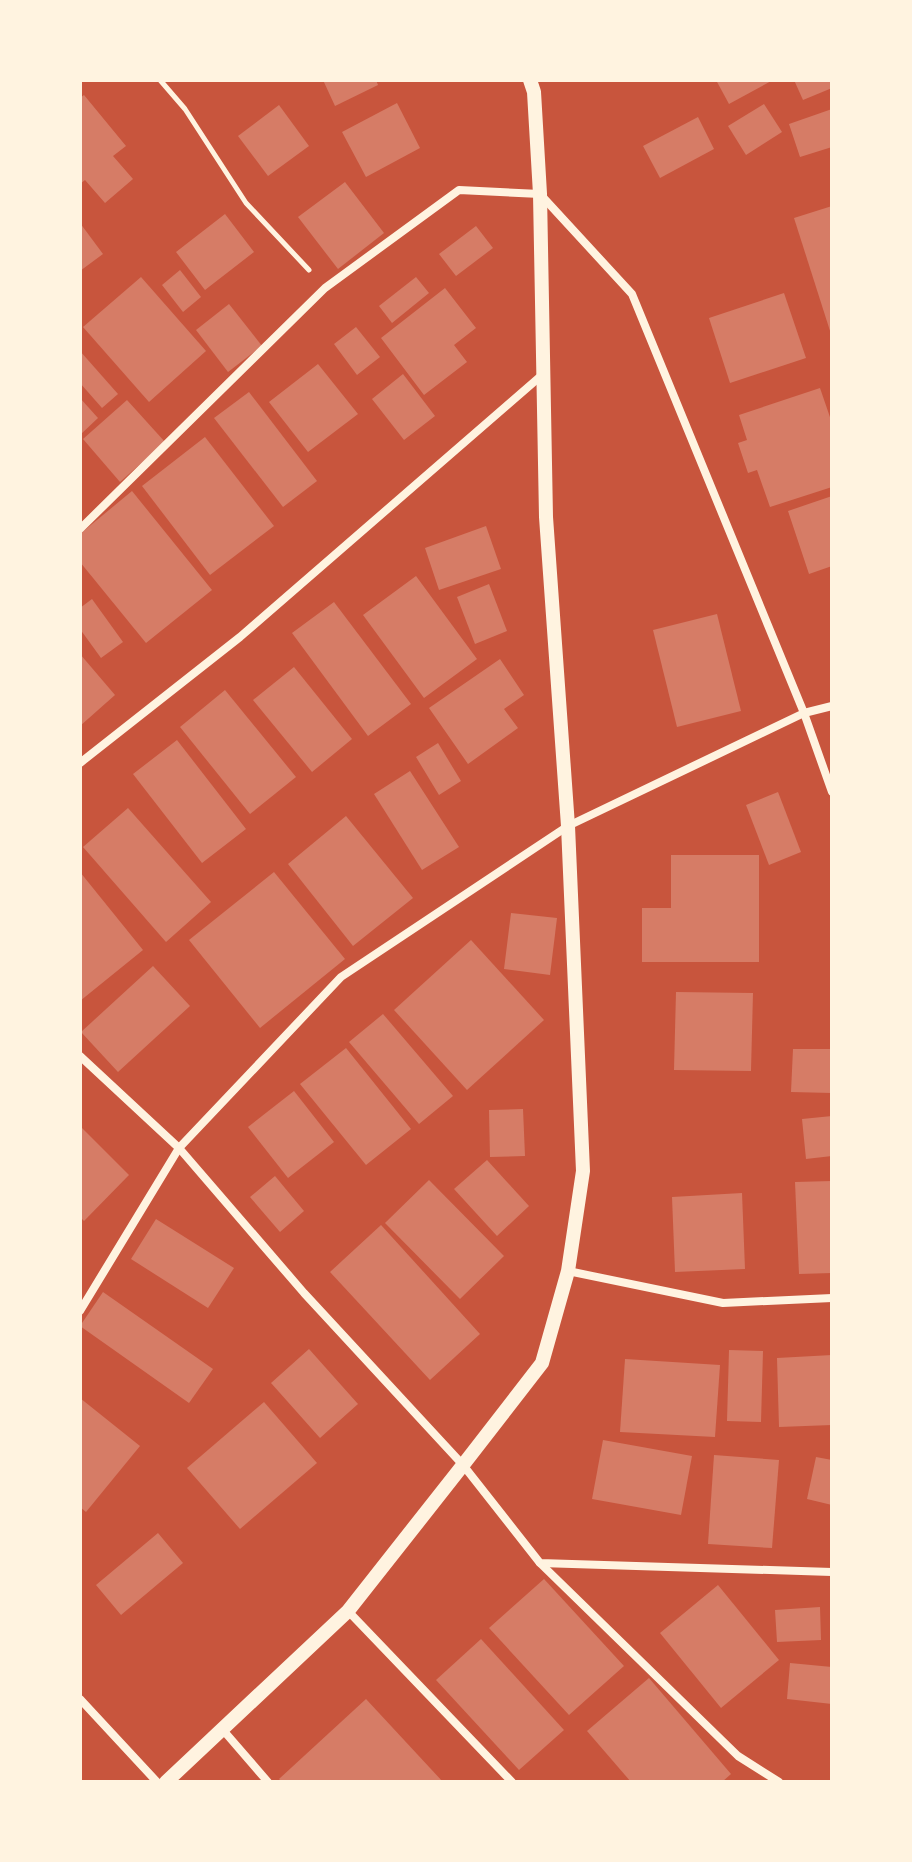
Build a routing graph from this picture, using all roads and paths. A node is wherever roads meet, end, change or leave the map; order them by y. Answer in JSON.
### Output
{"nodes":[{"id":1,"x":160,"y":80,"type":"edge"},
{"id":2,"x":536,"y":84,"type":"edge"},
{"id":3,"x":540,"y":194,"type":"junction"},
{"id":4,"x":325,"y":288,"type":"junction"},
{"id":5,"x":544,"y":374,"type":"junction"},
{"id":6,"x":80,"y":529,"type":"edge"},
{"id":7,"x":832,"y":706,"type":"edge"},
{"id":8,"x":804,"y":713,"type":"junction"},
{"id":9,"x":80,"y":763,"type":"edge"},
{"id":10,"x":832,"y":792,"type":"edge"},
{"id":11,"x":568,"y":826,"type":"junction"},
{"id":12,"x":80,"y":1056,"type":"edge"},
{"id":13,"x":179,"y":1148,"type":"junction"},
{"id":14,"x":568,"y":1271,"type":"junction"},
{"id":15,"x":832,"y":1298,"type":"edge"},
{"id":16,"x":80,"y":1311,"type":"edge"},
{"id":17,"x":463,"y":1465,"type":"junction"},
{"id":18,"x":540,"y":1563,"type":"junction"},
{"id":19,"x":832,"y":1572,"type":"edge"},
{"id":20,"x":348,"y":1611,"type":"junction"},
{"id":21,"x":80,"y":1699,"type":"edge"},
{"id":22,"x":223,"y":1730,"type":"junction"},
{"id":23,"x":157,"y":1782,"type":"edge"},
{"id":24,"x":166,"y":1782,"type":"edge"},
{"id":25,"x":268,"y":1782,"type":"edge"},
{"id":26,"x":512,"y":1782,"type":"edge"},
{"id":27,"x":779,"y":1782,"type":"edge"}],
"edges":[{"from":1,"to":4,"type":"path"},
{"from":2,"to":3,"type":"street"},
{"from":3,"to":4,"type":"street"},
{"from":3,"to":5,"type":"street"},
{"from":3,"to":8,"type":"street"},
{"from":4,"to":6,"type":"street"},
{"from":5,"to":9,"type":"street"},
{"from":5,"to":11,"type":"street"},
{"from":7,"to":8,"type":"street"},
{"from":8,"to":10,"type":"street"},
{"from":8,"to":11,"type":"street"},
{"from":11,"to":13,"type":"street"},
{"from":11,"to":14,"type":"street"},
{"from":12,"to":13,"type":"street"},
{"from":13,"to":16,"type":"street"},
{"from":13,"to":17,"type":"street"},
{"from":14,"to":15,"type":"street"},
{"from":14,"to":17,"type":"street"},
{"from":17,"to":18,"type":"street"},
{"from":17,"to":20,"type":"street"},
{"from":18,"to":19,"type":"street"},
{"from":18,"to":27,"type":"street"},
{"from":20,"to":22,"type":"street"},
{"from":20,"to":26,"type":"street"},
{"from":21,"to":23,"type":"street"},
{"from":22,"to":24,"type":"street"},
{"from":22,"to":25,"type":"street"}]}
